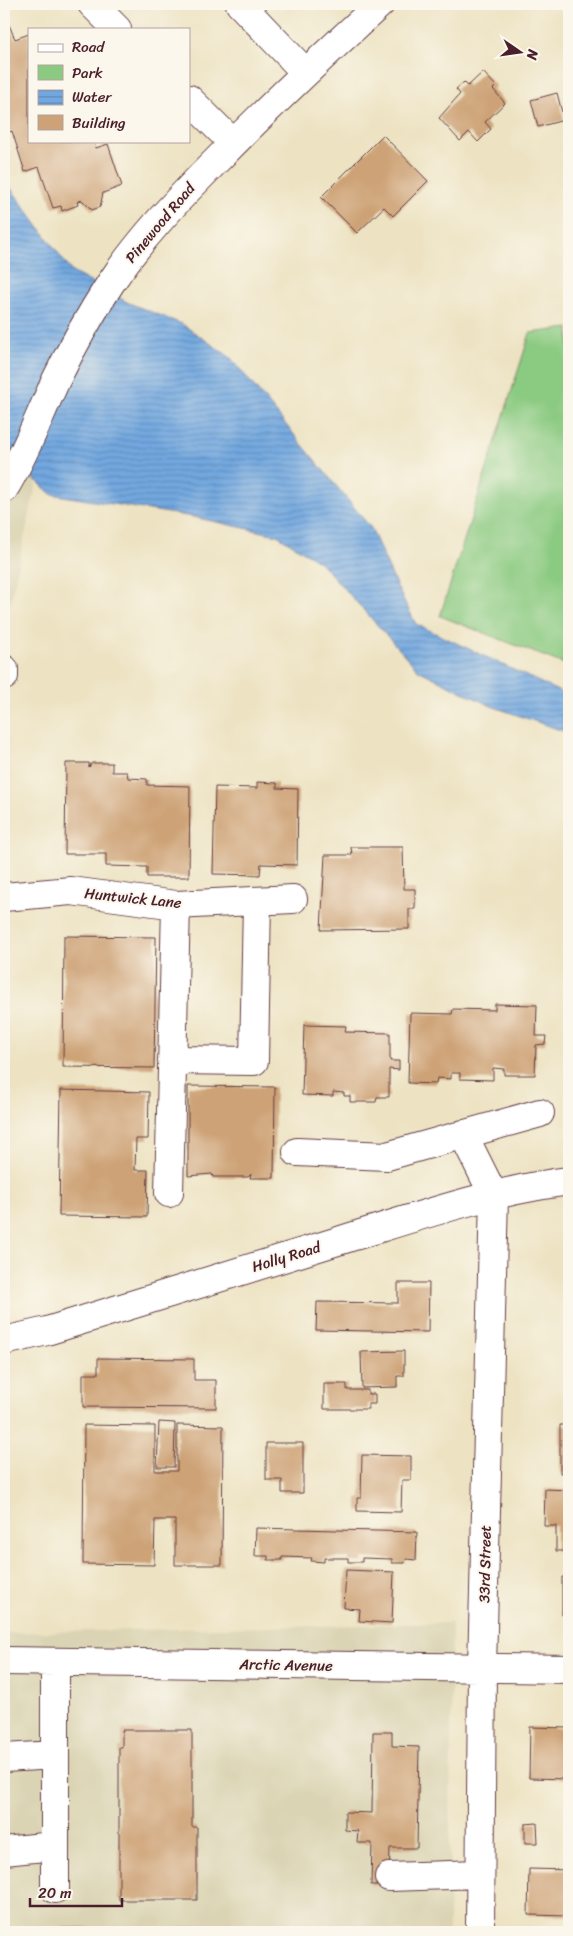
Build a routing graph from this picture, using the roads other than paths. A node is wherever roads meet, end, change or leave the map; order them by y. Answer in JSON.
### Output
{"nodes":[{"id":1,"x":92,"y":4,"type":"edge"},
{"id":2,"x":240,"y":4,"type":"edge"},
{"id":3,"x":380,"y":4,"type":"edge"},
{"id":4,"x":116,"y":28,"type":"edge"},
{"id":5,"x":305,"y":72,"type":"junction"},
{"id":6,"x":190,"y":100,"type":"edge"},
{"id":7,"x":233,"y":142,"type":"junction"},
{"id":8,"x":9,"y":481,"type":"edge"},
{"id":9,"x":4,"y":669,"type":"edge"},
{"id":10,"x":4,"y":676,"type":"edge"},
{"id":11,"x":4,"y":897,"type":"edge"},
{"id":12,"x":292,"y":899,"type":"dead end"},
{"id":13,"x":257,"y":901,"type":"junction"},
{"id":14,"x":176,"y":905,"type":"junction"},
{"id":15,"x":172,"y":1060,"type":"junction"},
{"id":16,"x":540,"y":1112,"type":"dead end"},
{"id":17,"x":463,"y":1134,"type":"junction"},
{"id":18,"x":297,"y":1152,"type":"dead end"},
{"id":19,"x":569,"y":1181,"type":"edge"},
{"id":20,"x":169,"y":1193,"type":"dead end"},
{"id":21,"x":494,"y":1196,"type":"junction"},
{"id":22,"x":4,"y":1341,"type":"edge"},
{"id":23,"x":4,"y":1661,"type":"edge"},
{"id":24,"x":55,"y":1662,"type":"junction"},
{"id":25,"x":482,"y":1668,"type":"junction"},
{"id":26,"x":569,"y":1669,"type":"edge"},
{"id":27,"x":55,"y":1755,"type":"junction"},
{"id":28,"x":4,"y":1758,"type":"edge"},
{"id":29,"x":54,"y":1846,"type":"junction"},
{"id":30,"x":4,"y":1851,"type":"edge"},
{"id":31,"x":480,"y":1874,"type":"junction"},
{"id":32,"x":389,"y":1877,"type":"dead end"},
{"id":33,"x":55,"y":1889,"type":"dead end"},
{"id":34,"x":480,"y":1932,"type":"edge"}],
"edges":[{"from":1,"to":4,"type":"street"},
{"from":2,"to":5,"type":"street"},
{"from":3,"to":5,"type":"street","name":"Pinewood Road"},
{"from":5,"to":7,"type":"street","name":"Pinewood Road"},
{"from":6,"to":7,"type":"street"},
{"from":7,"to":8,"type":"street","name":"Pinewood Road"},
{"from":9,"to":10,"type":"street"},
{"from":11,"to":14,"type":"street","name":"Huntwick Lane"},
{"from":12,"to":13,"type":"street","name":"Huntwick Lane"},
{"from":13,"to":14,"type":"street","name":"Huntwick Lane"},
{"from":13,"to":15,"type":"street"},
{"from":14,"to":15,"type":"street"},
{"from":15,"to":20,"type":"street"},
{"from":16,"to":17,"type":"street"},
{"from":17,"to":18,"type":"street"},
{"from":17,"to":21,"type":"street"},
{"from":19,"to":21,"type":"street","name":"Holly Road"},
{"from":21,"to":22,"type":"street","name":"Holly Road"},
{"from":21,"to":25,"type":"street","name":"33rd Street"},
{"from":23,"to":24,"type":"street","name":"Arctic Avenue"},
{"from":24,"to":25,"type":"street","name":"Arctic Avenue"},
{"from":24,"to":27,"type":"street"},
{"from":25,"to":26,"type":"street","name":"Arctic Avenue"},
{"from":25,"to":31,"type":"street","name":"33rd Street"},
{"from":27,"to":28,"type":"street"},
{"from":27,"to":29,"type":"street"},
{"from":29,"to":30,"type":"street"},
{"from":29,"to":33,"type":"street"},
{"from":31,"to":32,"type":"street"},
{"from":31,"to":34,"type":"street","name":"33rd Street"}]}
